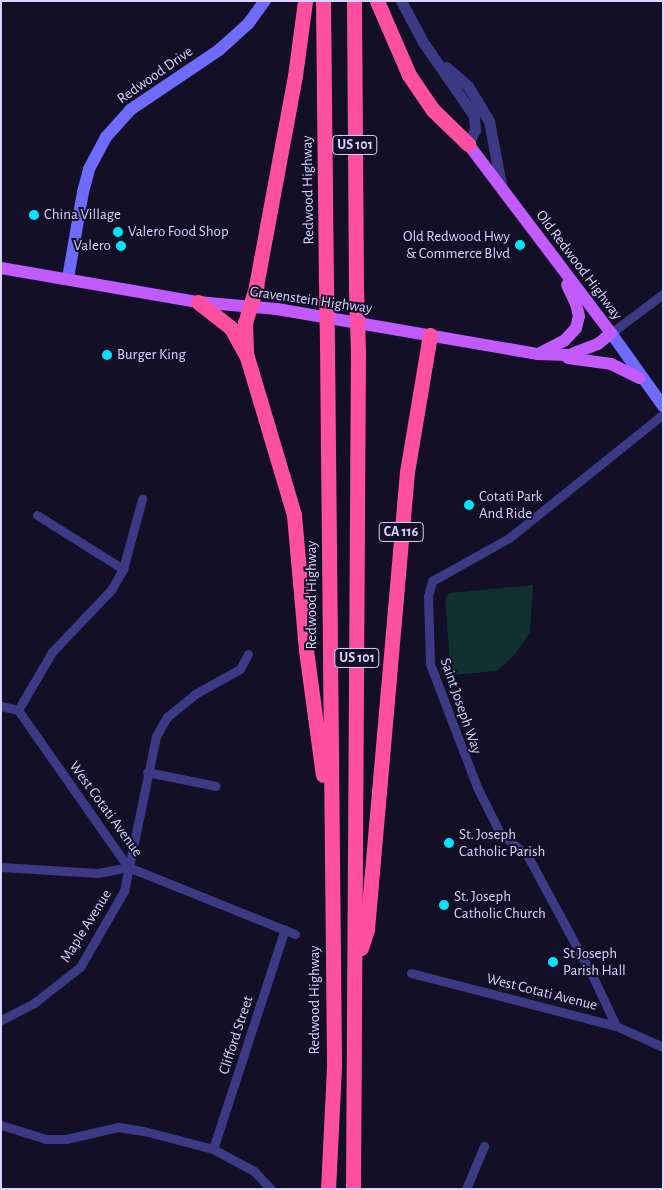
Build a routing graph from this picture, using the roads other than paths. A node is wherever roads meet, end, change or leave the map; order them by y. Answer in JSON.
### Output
{"nodes":[{"id":1,"x":265,"y":1,"type":"edge"},
{"id":2,"x":305,"y":1,"type":"edge"},
{"id":3,"x":323,"y":1,"type":"edge"},
{"id":4,"x":354,"y":1,"type":"edge"},
{"id":5,"x":377,"y":1,"type":"edge"},
{"id":6,"x":401,"y":1,"type":"edge"},
{"id":7,"x":436,"y":59,"type":"junction"},
{"id":8,"x":468,"y":144,"type":"junction"},
{"id":9,"x":502,"y":190,"type":"junction"},
{"id":10,"x":554,"y":258,"type":"junction"},
{"id":11,"x":1,"y":268,"type":"edge"},
{"id":12,"x":68,"y":278,"type":"junction"},
{"id":13,"x":663,"y":294,"type":"edge"},
{"id":14,"x":198,"y":302,"type":"junction"},
{"id":15,"x":250,"y":307,"type":"junction"},
{"id":16,"x":611,"y":333,"type":"junction"},
{"id":17,"x":430,"y":335,"type":"junction"},
{"id":18,"x":538,"y":354,"type":"junction"},
{"id":19,"x":553,"y":356,"type":"junction"},
{"id":20,"x":247,"y":357,"type":"junction"},
{"id":21,"x":640,"y":378,"type":"junction"},
{"id":22,"x":663,"y":406,"type":"edge"},
{"id":23,"x":663,"y":414,"type":"edge"},
{"id":24,"x":142,"y":499,"type":"dead end"},
{"id":25,"x":37,"y":515,"type":"dead end"},
{"id":26,"x":123,"y":569,"type":"junction"},
{"id":27,"x":248,"y":654,"type":"dead end"},
{"id":28,"x":1,"y":706,"type":"edge"},
{"id":29,"x":18,"y":710,"type":"junction"},
{"id":30,"x":147,"y":772,"type":"junction"},
{"id":31,"x":216,"y":786,"type":"dead end"},
{"id":32,"x":332,"y":838,"type":"junction"},
{"id":33,"x":1,"y":866,"type":"edge"},
{"id":34,"x":128,"y":867,"type":"junction"},
{"id":35,"x":285,"y":929,"type":"junction"},
{"id":36,"x":295,"y":934,"type":"dead end"},
{"id":37,"x":357,"y":964,"type":"junction"},
{"id":38,"x":410,"y":973,"type":"dead end"},
{"id":39,"x":1,"y":1020,"type":"edge"},
{"id":40,"x":616,"y":1026,"type":"junction"},
{"id":41,"x":663,"y":1047,"type":"edge"},
{"id":42,"x":1,"y":1125,"type":"edge"},
{"id":43,"x":484,"y":1146,"type":"dead end"},
{"id":44,"x":213,"y":1149,"type":"junction"},
{"id":45,"x":271,"y":1189,"type":"edge"},
{"id":46,"x":328,"y":1189,"type":"edge"},
{"id":47,"x":353,"y":1189,"type":"edge"},
{"id":48,"x":466,"y":1189,"type":"edge"}],
"edges":[{"from":1,"to":12,"type":"main road","name":"Redwood Drive"},
{"from":2,"to":15,"type":"highway"},
{"from":3,"to":32,"type":"highway","name":"Redwood Highway","number":"US 101","bridge":true},
{"from":4,"to":37,"type":"highway","number":"US 101","bridge":true},
{"from":5,"to":8,"type":"highway"},
{"from":6,"to":7,"type":"street"},
{"from":7,"to":8,"type":"street"},
{"from":7,"to":9,"type":"street"},
{"from":8,"to":9,"type":"main road","name":"Old Redwood Highway"},
{"from":9,"to":10,"type":"main road","name":"Old Redwood Highway"},
{"from":10,"to":16,"type":"main road","name":"Old Redwood Highway"},
{"from":10,"to":18,"type":"main road"},
{"from":11,"to":12,"type":"main road","name":"Gravenstein Highway"},
{"from":12,"to":14,"type":"main road","name":"Gravenstein Highway"},
{"from":13,"to":16,"type":"street"},
{"from":14,"to":15,"type":"main road","name":"Gravenstein Highway"},
{"from":14,"to":20,"type":"highway"},
{"from":15,"to":17,"type":"main road","name":"Gravenstein Highway"},
{"from":15,"to":20,"type":"highway"},
{"from":16,"to":19,"type":"main road","name":"Gravenstein Highway"},
{"from":16,"to":21,"type":"main road","name":"Old Redwood Highway"},
{"from":17,"to":18,"type":"main road","name":"Gravenstein Highway"},
{"from":17,"to":37,"type":"highway","number":"CA 116"},
{"from":18,"to":19,"type":"main road","name":"Gravenstein Highway"},
{"from":19,"to":21,"type":"main road"},
{"from":20,"to":32,"type":"highway"},
{"from":21,"to":22,"type":"main road","name":"Old Redwood Highway"},
{"from":23,"to":40,"type":"street","name":"Saint Joseph Way"},
{"from":24,"to":26,"type":"street"},
{"from":25,"to":26,"type":"street"},
{"from":26,"to":29,"type":"street"},
{"from":27,"to":30,"type":"street","name":"Maple Avenue"},
{"from":28,"to":29,"type":"street"},
{"from":29,"to":34,"type":"street","name":"West Cotati Avenue"},
{"from":30,"to":31,"type":"street"},
{"from":30,"to":34,"type":"street","name":"Maple Avenue"},
{"from":32,"to":46,"type":"highway","name":"Redwood Highway","number":"US 101"},
{"from":33,"to":34,"type":"street","name":"Maple Avenue"},
{"from":34,"to":35,"type":"street","name":"West Cotati Avenue"},
{"from":34,"to":39,"type":"street","name":"Maple Avenue"},
{"from":35,"to":36,"type":"street","name":"West Cotati Avenue"},
{"from":35,"to":44,"type":"street","name":"Clifford Street"},
{"from":37,"to":47,"type":"highway","number":"US 101"},
{"from":38,"to":40,"type":"street","name":"West Cotati Avenue"},
{"from":40,"to":41,"type":"street","name":"West Cotati Avenue"},
{"from":42,"to":44,"type":"street"},
{"from":43,"to":48,"type":"street"},
{"from":44,"to":45,"type":"street"}]}
